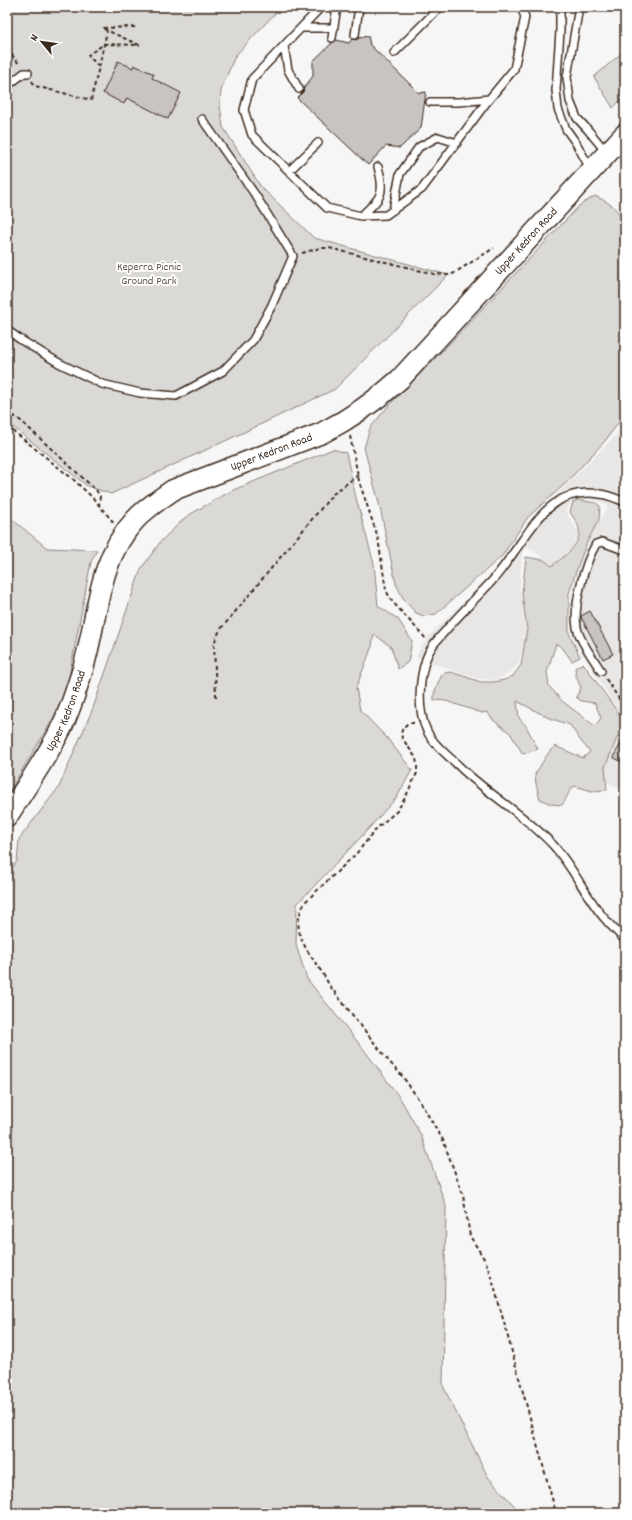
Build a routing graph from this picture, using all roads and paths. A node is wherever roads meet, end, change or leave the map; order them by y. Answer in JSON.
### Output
{"nodes":[{"id":1,"x":321,"y":7,"type":"edge"},
{"id":2,"x":337,"y":7,"type":"edge"},
{"id":3,"x":359,"y":7,"type":"edge"},
{"id":4,"x":440,"y":7,"type":"edge"},
{"id":5,"x":522,"y":7,"type":"edge"},
{"id":6,"x":560,"y":7,"type":"edge"},
{"id":7,"x":579,"y":7,"type":"edge"},
{"id":8,"x":136,"y":27,"type":"dead end"},
{"id":9,"x":301,"y":28,"type":"junction"},
{"id":10,"x":334,"y":28,"type":"junction"},
{"id":11,"x":107,"y":29,"type":"junction"},
{"id":12,"x":355,"y":36,"type":"dead end"},
{"id":13,"x":332,"y":38,"type":"dead end"},
{"id":14,"x":104,"y":44,"type":"junction"},
{"id":15,"x":284,"y":46,"type":"junction"},
{"id":16,"x":7,"y":49,"type":"edge"},
{"id":17,"x":394,"y":53,"type":"dead end"},
{"id":18,"x":99,"y":67,"type":"junction"},
{"id":19,"x":28,"y":73,"type":"junction"},
{"id":20,"x":7,"y":86,"type":"edge"},
{"id":21,"x":299,"y":89,"type":"dead end"},
{"id":22,"x":490,"y":99,"type":"junction"},
{"id":23,"x":430,"y":102,"type":"dead end"},
{"id":24,"x":202,"y":119,"type":"dead end"},
{"id":25,"x":625,"y":134,"type":"edge"},
{"id":26,"x":318,"y":143,"type":"dead end"},
{"id":27,"x":457,"y":143,"type":"junction"},
{"id":28,"x":606,"y":153,"type":"junction"},
{"id":29,"x":378,"y":167,"type":"dead end"},
{"id":30,"x":591,"y":170,"type":"junction"},
{"id":31,"x":289,"y":171,"type":"junction"},
{"id":32,"x":393,"y":210,"type":"junction"},
{"id":33,"x":361,"y":216,"type":"junction"},
{"id":34,"x":494,"y":248,"type":"dead end"},
{"id":35,"x":293,"y":256,"type":"junction"},
{"id":36,"x":7,"y":330,"type":"edge"},
{"id":37,"x":7,"y":411,"type":"edge"},
{"id":38,"x":345,"y":421,"type":"junction"},
{"id":39,"x":7,"y":426,"type":"edge"},
{"id":40,"x":358,"y":475,"type":"junction"},
{"id":41,"x":625,"y":502,"type":"edge"},
{"id":42,"x":99,"y":506,"type":"junction"},
{"id":43,"x":115,"y":524,"type":"dead end"},
{"id":44,"x":621,"y":549,"type":"dead end"},
{"id":45,"x":432,"y":646,"type":"junction"},
{"id":46,"x":601,"y":671,"type":"joint"},
{"id":47,"x":216,"y":697,"type":"dead end"},
{"id":48,"x":625,"y":708,"type":"edge"},
{"id":49,"x":422,"y":722,"type":"junction"},
{"id":50,"x":7,"y":817,"type":"edge"},
{"id":51,"x":625,"y":940,"type":"edge"},
{"id":52,"x":556,"y":1513,"type":"edge"}],
"edges":[{"from":1,"to":9,"type":"lane"},
{"from":2,"to":10,"type":"lane"},
{"from":3,"to":12,"type":"lane"},
{"from":4,"to":17,"type":"lane"},
{"from":5,"to":22,"type":"lane"},
{"from":6,"to":30,"type":"lane"},
{"from":7,"to":28,"type":"lane"},
{"from":8,"to":11,"type":"path"},
{"from":9,"to":10,"type":"lane"},
{"from":9,"to":15,"type":"lane"},
{"from":10,"to":13,"type":"lane"},
{"from":11,"to":14,"type":"path"},
{"from":11,"to":14,"type":"path"},
{"from":14,"to":18,"type":"path"},
{"from":14,"to":18,"type":"path"},
{"from":15,"to":21,"type":"lane"},
{"from":15,"to":31,"type":"lane"},
{"from":16,"to":19,"type":"path"},
{"from":18,"to":19,"type":"path"},
{"from":19,"to":20,"type":"lane"},
{"from":22,"to":23,"type":"lane"},
{"from":22,"to":27,"type":"lane"},
{"from":24,"to":35,"type":"lane"},
{"from":25,"to":28,"type":"main road","name":"Upper Kedron Road"},
{"from":26,"to":31,"type":"lane"},
{"from":27,"to":32,"type":"lane"},
{"from":27,"to":32,"type":"lane"},
{"from":28,"to":30,"type":"main road","name":"Upper Kedron Road"},
{"from":29,"to":33,"type":"lane"},
{"from":30,"to":38,"type":"main road","name":"Upper Kedron Road"},
{"from":31,"to":33,"type":"lane"},
{"from":32,"to":33,"type":"lane"},
{"from":34,"to":35,"type":"path"},
{"from":35,"to":36,"type":"lane"},
{"from":37,"to":42,"type":"path"},
{"from":38,"to":40,"type":"path"},
{"from":38,"to":50,"type":"main road","name":"Upper Kedron Road"},
{"from":39,"to":42,"type":"path"},
{"from":40,"to":45,"type":"path"},
{"from":40,"to":47,"type":"path"},
{"from":41,"to":45,"type":"lane"},
{"from":42,"to":43,"type":"path"},
{"from":44,"to":46,"type":"lane"},
{"from":45,"to":49,"type":"lane"},
{"from":46,"to":48,"type":"path"},
{"from":49,"to":51,"type":"lane"},
{"from":49,"to":52,"type":"path"}]}
